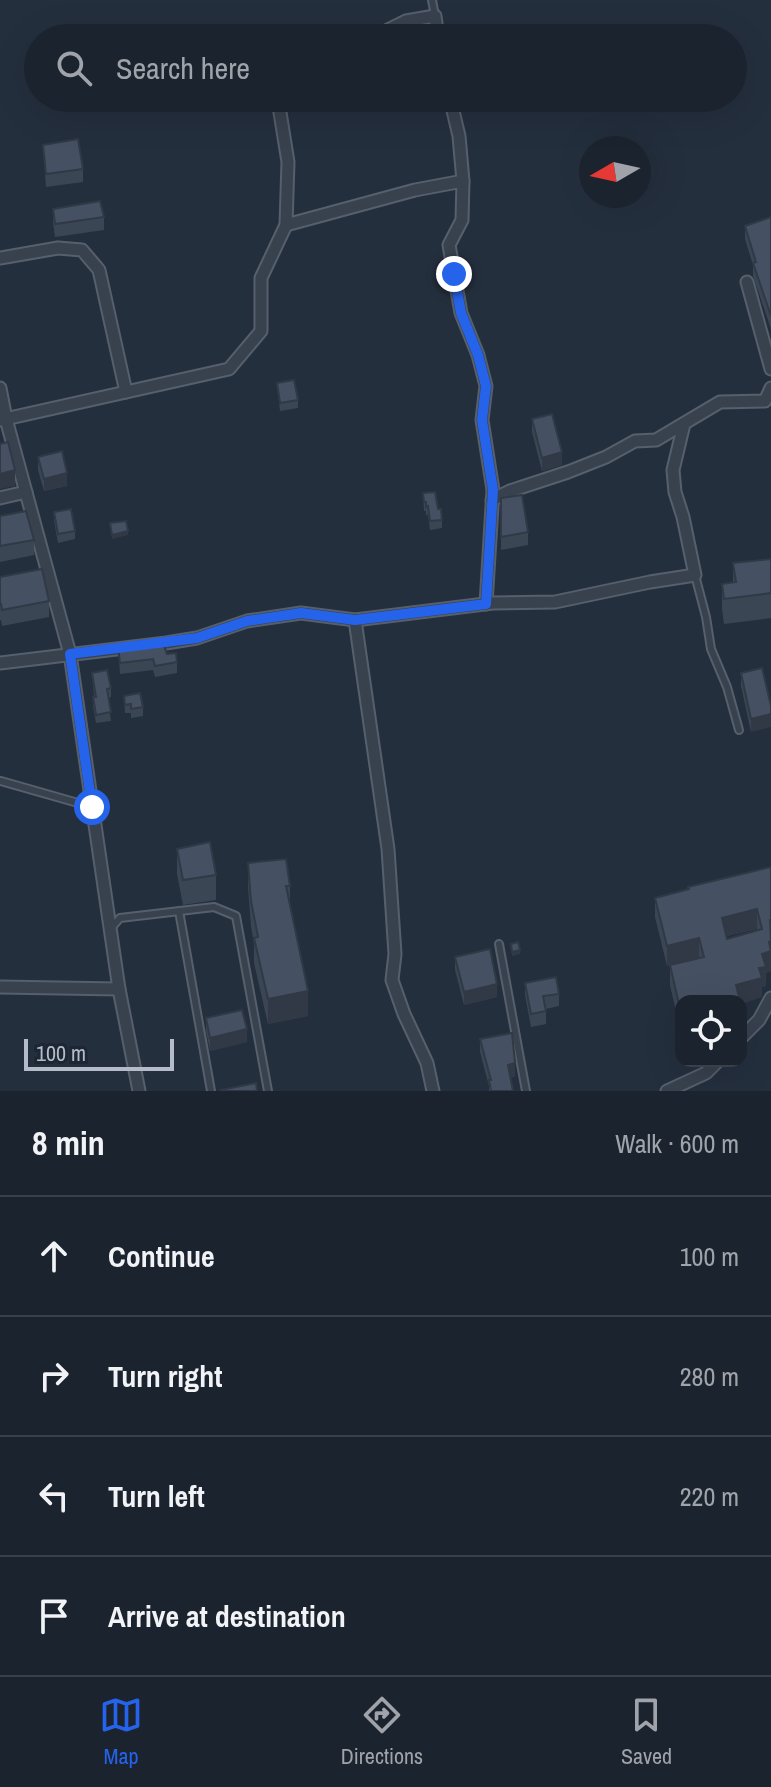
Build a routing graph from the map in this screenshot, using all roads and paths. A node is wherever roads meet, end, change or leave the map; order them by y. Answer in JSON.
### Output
{"nodes":[{"id":1,"x":432,"y":0,"type":"edge"},
{"id":2,"x":435,"y":16,"type":"junction"},
{"id":3,"x":400,"y":24,"type":"edge"},
{"id":4,"x":436,"y":24,"type":"edge"},
{"id":5,"x":280,"y":112,"type":"edge"},
{"id":6,"x":453,"y":112,"type":"edge"},
{"id":7,"x":463,"y":181,"type":"junction"},
{"id":8,"x":286,"y":225,"type":"junction"},
{"id":9,"x":0,"y":258,"type":"edge"},
{"id":10,"x":747,"y":282,"type":"dead end"},
{"id":11,"x":771,"y":369,"type":"edge"},
{"id":12,"x":0,"y":388,"type":"edge"},
{"id":13,"x":771,"y":388,"type":"edge"},
{"id":14,"x":126,"y":392,"type":"junction"},
{"id":15,"x":3,"y":420,"type":"edge"},
{"id":16,"x":684,"y":424,"type":"junction"},
{"id":17,"x":26,"y":492,"type":"junction"},
{"id":18,"x":0,"y":498,"type":"edge"},
{"id":19,"x":492,"y":500,"type":"junction"},
{"id":20,"x":695,"y":575,"type":"junction"},
{"id":21,"x":486,"y":604,"type":"junction"},
{"id":22,"x":355,"y":620,"type":"junction"},
{"id":23,"x":70,"y":654,"type":"junction"},
{"id":24,"x":0,"y":663,"type":"edge"},
{"id":25,"x":739,"y":730,"type":"dead end"},
{"id":26,"x":1,"y":781,"type":"edge"},
{"id":27,"x":92,"y":807,"type":"junction"},
{"id":28,"x":179,"y":911,"type":"junction"},
{"id":29,"x":110,"y":929,"type":"junction"},
{"id":30,"x":499,"y":944,"type":"dead end"},
{"id":31,"x":0,"y":987,"type":"edge"},
{"id":32,"x":119,"y":989,"type":"junction"},
{"id":33,"x":771,"y":998,"type":"edge"},
{"id":34,"x":747,"y":1032,"type":"edge"},
{"id":35,"x":712,"y":1067,"type":"edge"},
{"id":36,"x":139,"y":1091,"type":"edge"},
{"id":37,"x":211,"y":1091,"type":"edge"},
{"id":38,"x":268,"y":1091,"type":"edge"},
{"id":39,"x":433,"y":1091,"type":"edge"},
{"id":40,"x":526,"y":1091,"type":"edge"},
{"id":41,"x":667,"y":1091,"type":"edge"}],
"edges":[{"from":1,"to":2,"type":"lane"},
{"from":2,"to":3,"type":"street"},
{"from":2,"to":4,"type":"street"},
{"from":5,"to":8,"type":"street"},
{"from":6,"to":7,"type":"street"},
{"from":7,"to":8,"type":"street"},
{"from":7,"to":19,"type":"street"},
{"from":8,"to":14,"type":"street"},
{"from":9,"to":14,"type":"street"},
{"from":10,"to":11,"type":"street"},
{"from":12,"to":15,"type":"street"},
{"from":13,"to":16,"type":"street"},
{"from":14,"to":15,"type":"street"},
{"from":15,"to":17,"type":"street"},
{"from":16,"to":19,"type":"street"},
{"from":16,"to":20,"type":"street"},
{"from":17,"to":18,"type":"street"},
{"from":17,"to":23,"type":"street"},
{"from":19,"to":21,"type":"street"},
{"from":20,"to":21,"type":"street"},
{"from":20,"to":25,"type":"lane"},
{"from":21,"to":22,"type":"street"},
{"from":22,"to":23,"type":"street"},
{"from":22,"to":39,"type":"street"},
{"from":23,"to":24,"type":"street"},
{"from":23,"to":27,"type":"street"},
{"from":26,"to":27,"type":"lane"},
{"from":27,"to":29,"type":"street"},
{"from":28,"to":29,"type":"lane"},
{"from":28,"to":37,"type":"lane"},
{"from":28,"to":38,"type":"lane"},
{"from":29,"to":32,"type":"street"},
{"from":30,"to":40,"type":"lane"},
{"from":31,"to":32,"type":"street"},
{"from":32,"to":36,"type":"street"},
{"from":33,"to":34,"type":"street"},
{"from":35,"to":41,"type":"street"}]}
